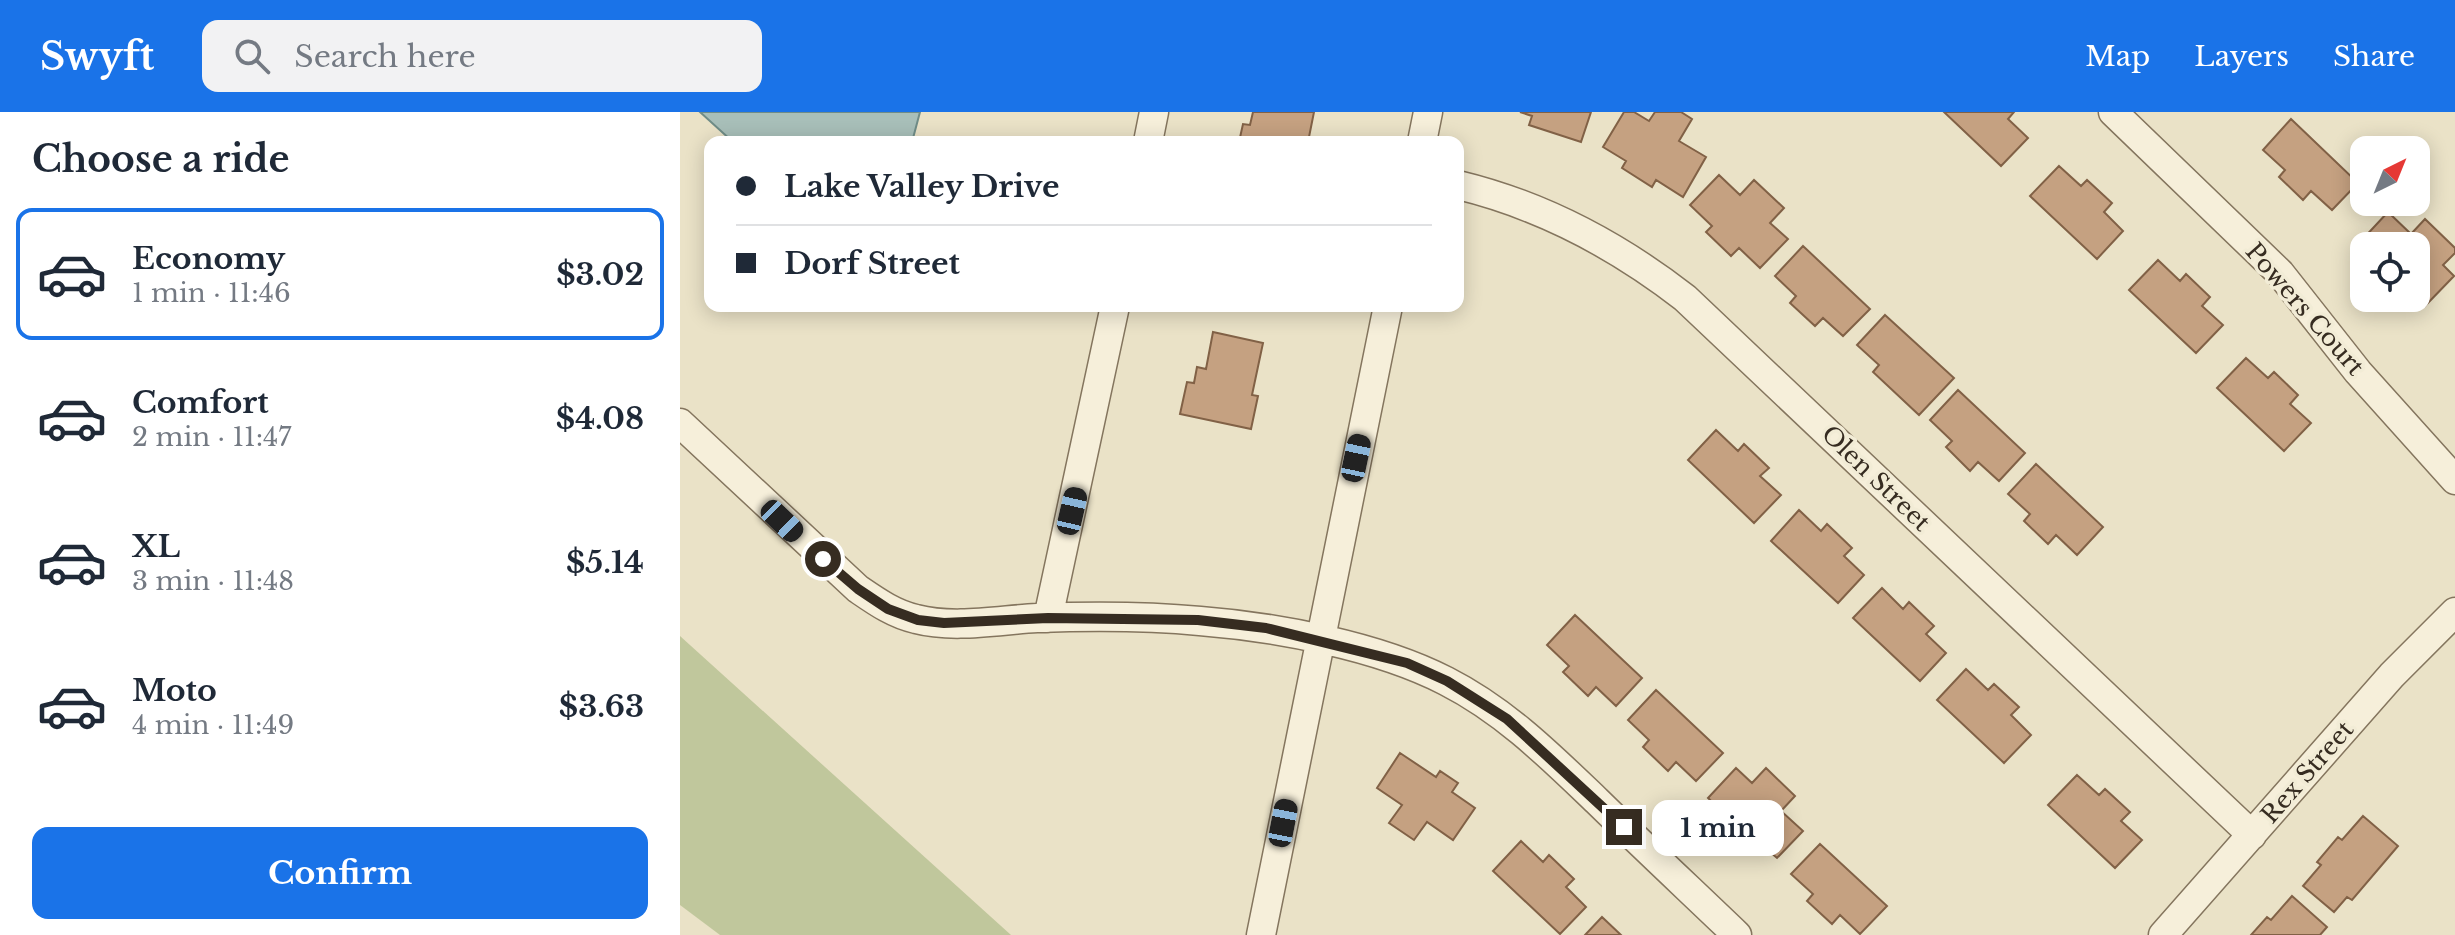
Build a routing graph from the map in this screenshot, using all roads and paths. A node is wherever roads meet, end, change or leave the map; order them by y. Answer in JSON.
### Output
{"nodes":[{"id":1,"x":1154,"y":112,"type":"edge"},
{"id":2,"x":1428,"y":112,"type":"edge"},
{"id":3,"x":2113,"y":112,"type":"edge"},
{"id":4,"x":1149,"y":136,"type":"edge"},
{"id":5,"x":1423,"y":136,"type":"edge"},
{"id":6,"x":1464,"y":187,"type":"edge"},
{"id":7,"x":1114,"y":312,"type":"edge"},
{"id":8,"x":1387,"y":312,"type":"edge"},
{"id":9,"x":680,"y":423,"type":"edge"},
{"id":10,"x":2455,"y":480,"type":"edge"},
{"id":11,"x":2455,"y":612,"type":"edge"},
{"id":12,"x":1048,"y":618,"type":"junction"},
{"id":13,"x":1318,"y":640,"type":"junction"},
{"id":14,"x":2252,"y":835,"type":"junction"},
{"id":15,"x":1261,"y":935,"type":"edge"},
{"id":16,"x":1737,"y":935,"type":"edge"},
{"id":17,"x":2163,"y":935,"type":"edge"}],
"edges":[{"from":1,"to":4,"type":"street"},
{"from":2,"to":5,"type":"street"},
{"from":3,"to":10,"type":"street","name":"Powers Court"},
{"from":6,"to":14,"type":"street","name":"Olen Street"},
{"from":7,"to":12,"type":"street"},
{"from":8,"to":13,"type":"street"},
{"from":9,"to":12,"type":"street"},
{"from":11,"to":14,"type":"street","name":"Rex Street"},
{"from":12,"to":13,"type":"street"},
{"from":13,"to":15,"type":"street"},
{"from":13,"to":16,"type":"street"},
{"from":14,"to":17,"type":"street","name":"Rex Street"}]}
